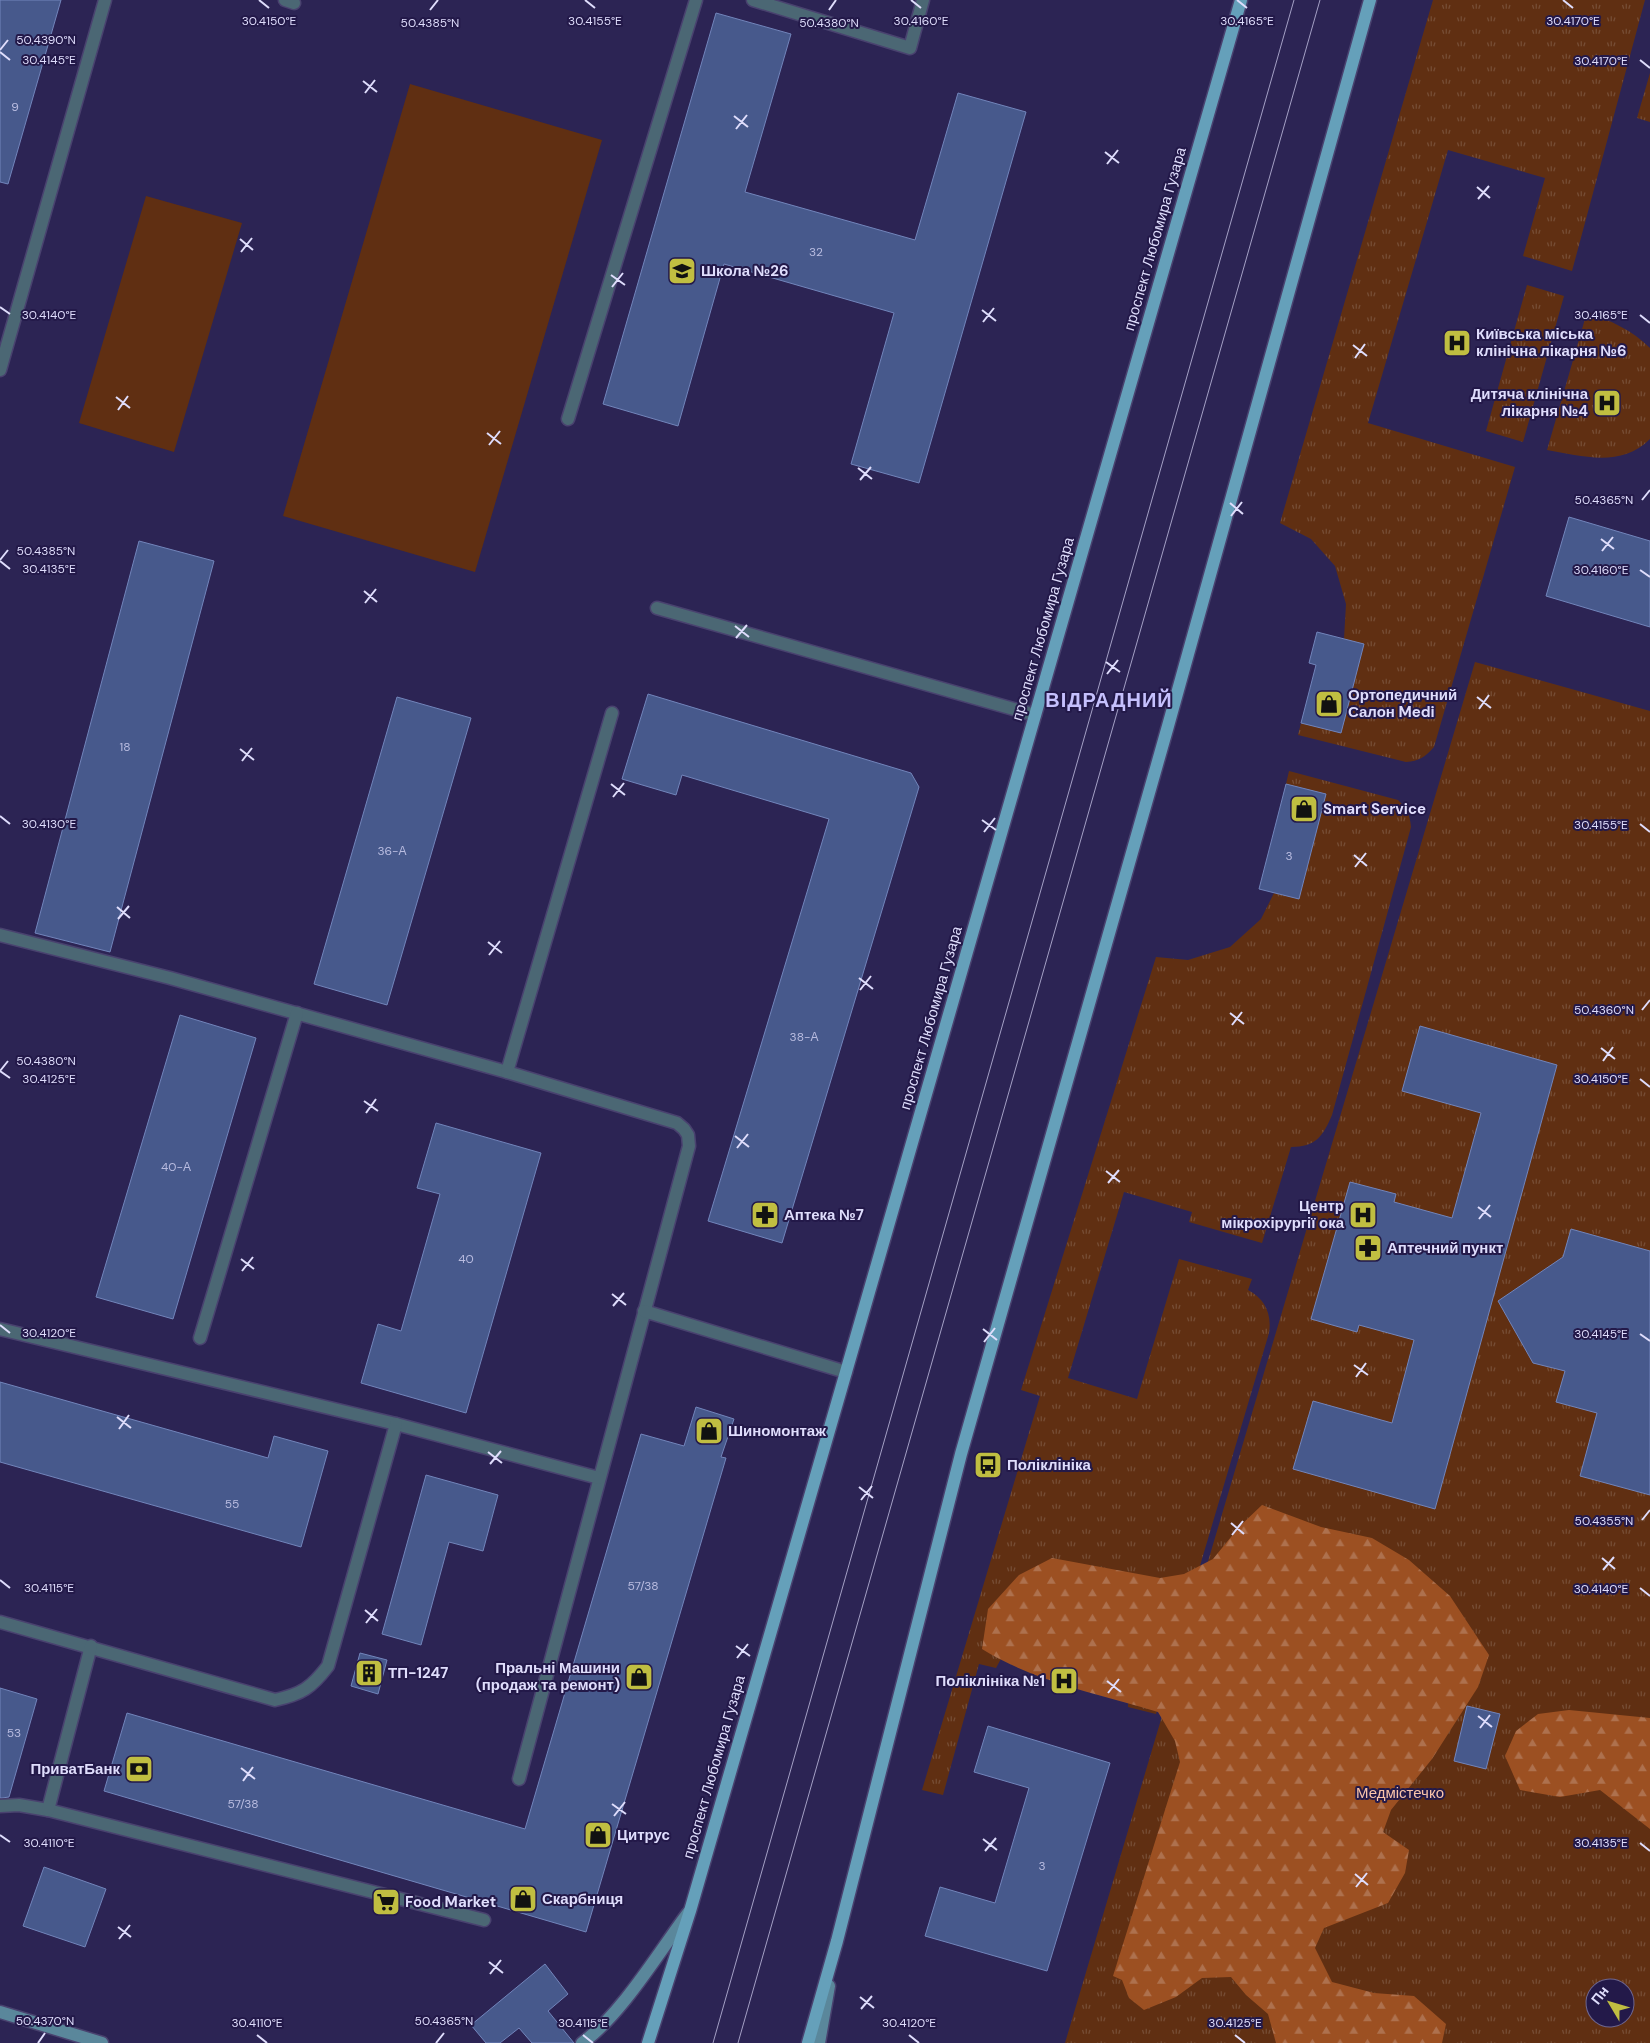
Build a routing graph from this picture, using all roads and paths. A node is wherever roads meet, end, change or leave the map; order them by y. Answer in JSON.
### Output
{"nodes":[{"id":1,"x":105,"y":0,"type":"edge"},
{"id":2,"x":696,"y":0,"type":"edge"},
{"id":3,"x":753,"y":0,"type":"edge"},
{"id":4,"x":923,"y":0,"type":"edge"},
{"id":5,"x":1241,"y":0,"type":"edge"},
{"id":6,"x":1370,"y":0,"type":"edge"},
{"id":7,"x":0,"y":370,"type":"edge"},
{"id":8,"x":568,"y":419,"type":"dead end"},
{"id":9,"x":657,"y":608,"type":"dead end"},
{"id":10,"x":612,"y":713,"type":"dead end"},
{"id":11,"x":1035,"y":715,"type":"junction"},
{"id":12,"x":0,"y":935,"type":"edge"},
{"id":13,"x":297,"y":1013,"type":"junction"},
{"id":14,"x":507,"y":1072,"type":"junction"},
{"id":15,"x":644,"y":1311,"type":"junction"},
{"id":16,"x":0,"y":1329,"type":"edge"},
{"id":17,"x":200,"y":1338,"type":"dead end"},
{"id":18,"x":846,"y":1372,"type":"junction"},
{"id":19,"x":396,"y":1424,"type":"junction"},
{"id":20,"x":599,"y":1478,"type":"junction"},
{"id":21,"x":0,"y":1622,"type":"edge"},
{"id":22,"x":91,"y":1646,"type":"junction"},
{"id":23,"x":519,"y":1779,"type":"dead end"},
{"id":24,"x":0,"y":1806,"type":"edge"},
{"id":25,"x":48,"y":1810,"type":"junction"},
{"id":26,"x":690,"y":1911,"type":"junction"},
{"id":27,"x":484,"y":1920,"type":"dead end"},
{"id":28,"x":837,"y":1941,"type":"junction"},
{"id":29,"x":0,"y":2012,"type":"edge"},
{"id":30,"x":102,"y":2043,"type":"edge"},
{"id":31,"x":582,"y":2043,"type":"edge"},
{"id":32,"x":648,"y":2043,"type":"edge"},
{"id":33,"x":808,"y":2043,"type":"edge"},
{"id":34,"x":819,"y":2043,"type":"edge"}],
"edges":[{"from":1,"to":7,"type":"lane"},
{"from":2,"to":8,"type":"lane"},
{"from":3,"to":4,"type":"lane"},
{"from":5,"to":11,"type":"main road","name":"проспект Любомира Гузара"},
{"from":6,"to":28,"type":"main road"},
{"from":9,"to":11,"type":"lane"},
{"from":10,"to":14,"type":"lane"},
{"from":11,"to":18,"type":"main road","name":"проспект Любомира Гузара"},
{"from":12,"to":13,"type":"lane"},
{"from":13,"to":14,"type":"lane"},
{"from":13,"to":17,"type":"lane"},
{"from":14,"to":15,"type":"lane"},
{"from":15,"to":18,"type":"lane"},
{"from":15,"to":20,"type":"lane"},
{"from":16,"to":19,"type":"lane"},
{"from":18,"to":26,"type":"main road","name":"проспект Любомира Гузара"},
{"from":19,"to":20,"type":"lane"},
{"from":19,"to":22,"type":"lane"},
{"from":20,"to":23,"type":"lane"},
{"from":21,"to":22,"type":"lane"},
{"from":22,"to":25,"type":"lane"},
{"from":24,"to":25,"type":"lane"},
{"from":25,"to":27,"type":"lane"},
{"from":26,"to":31,"type":"main road"},
{"from":26,"to":32,"type":"main road","name":"проспект Любомира Гузара"},
{"from":28,"to":33,"type":"main road"},
{"from":28,"to":34,"type":"main road"},
{"from":29,"to":30,"type":"main road"}]}
